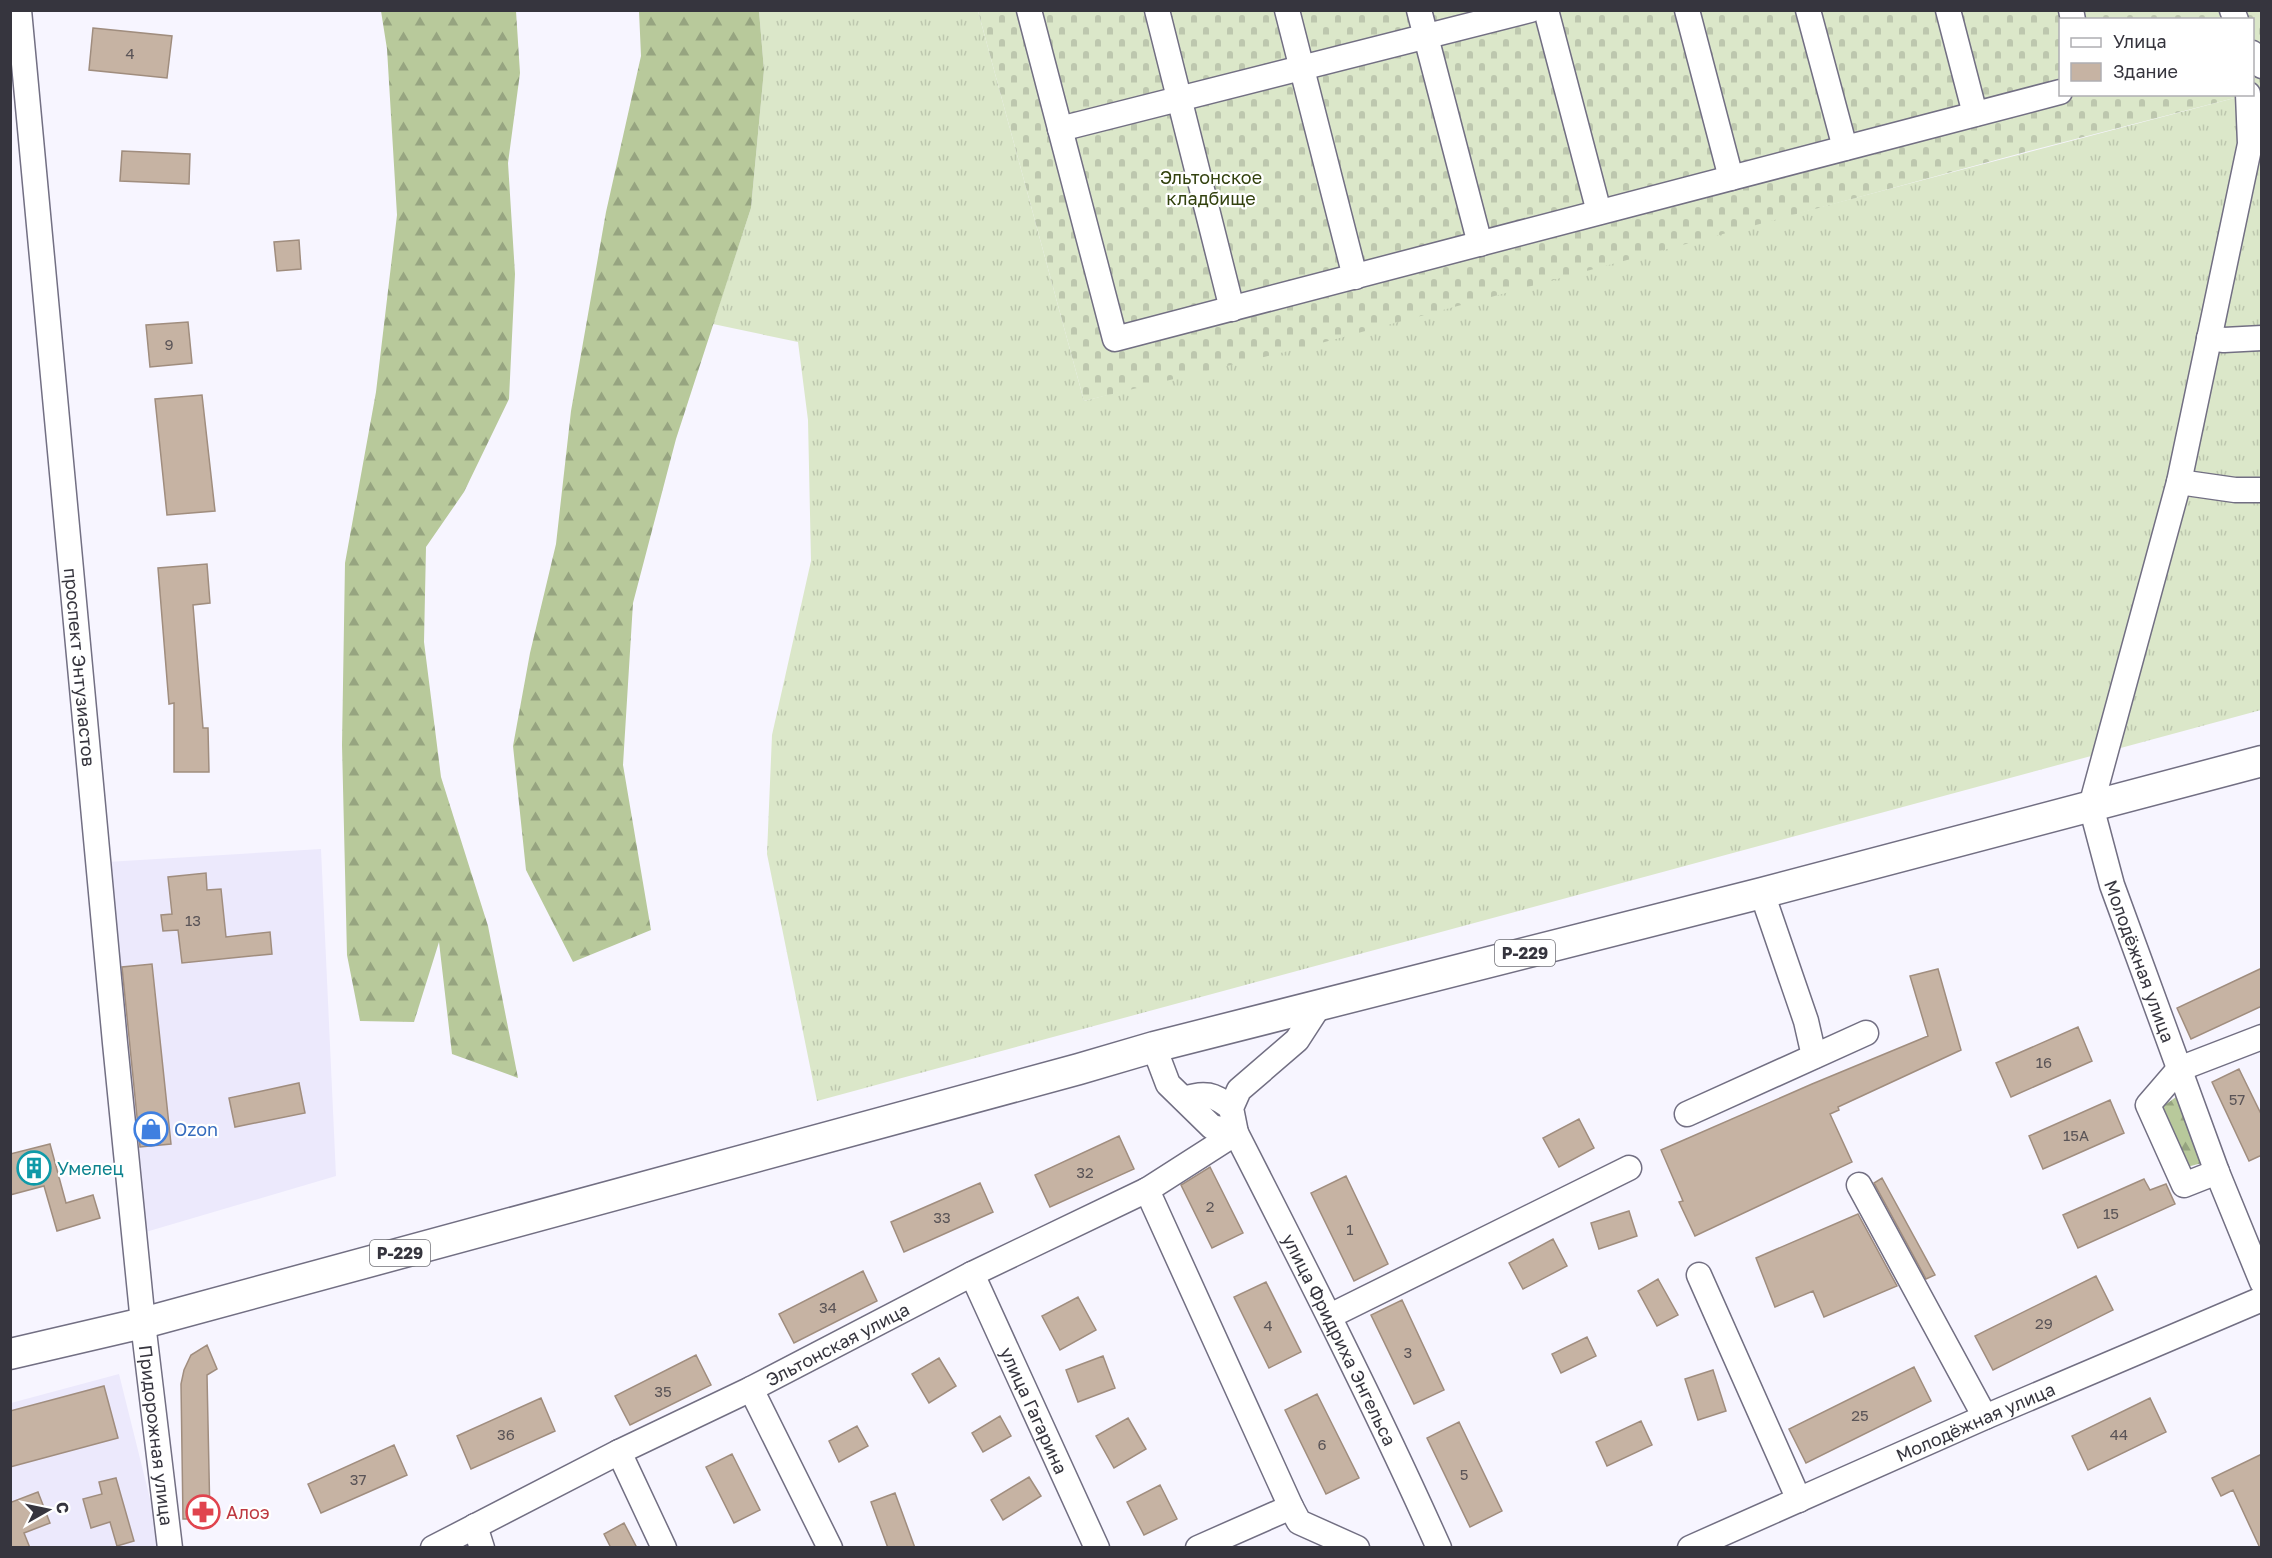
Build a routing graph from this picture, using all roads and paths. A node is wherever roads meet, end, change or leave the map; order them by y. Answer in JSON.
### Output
{"nodes":[{"id":1,"x":19,"y":10,"type":"edge"},
{"id":2,"x":1029,"y":10,"type":"edge"},
{"id":3,"x":1157,"y":10,"type":"edge"},
{"id":4,"x":1287,"y":10,"type":"edge"},
{"id":5,"x":1419,"y":10,"type":"edge"},
{"id":6,"x":1530,"y":10,"type":"edge"},
{"id":7,"x":1546,"y":10,"type":"edge"},
{"id":8,"x":1686,"y":10,"type":"edge"},
{"id":9,"x":1808,"y":10,"type":"edge"},
{"id":10,"x":1948,"y":10,"type":"edge"},
{"id":11,"x":1426,"y":37,"type":"junction"},
{"id":12,"x":1302,"y":69,"type":"junction"},
{"id":13,"x":2059,"y":93,"type":"edge"},
{"id":14,"x":2248,"y":96,"type":"edge"},
{"id":15,"x":1179,"y":100,"type":"junction"},
{"id":16,"x":1975,"y":114,"type":"junction"},
{"id":17,"x":1060,"y":129,"type":"junction"},
{"id":18,"x":1845,"y":148,"type":"junction"},
{"id":19,"x":1731,"y":178,"type":"junction"},
{"id":20,"x":1599,"y":213,"type":"junction"},
{"id":21,"x":1480,"y":244,"type":"junction"},
{"id":22,"x":1355,"y":277,"type":"junction"},
{"id":23,"x":1232,"y":309,"type":"junction"},
{"id":24,"x":2209,"y":338,"type":"junction"},
{"id":25,"x":2262,"y":338,"type":"edge"},
{"id":26,"x":2179,"y":482,"type":"junction"},
{"id":27,"x":2262,"y":490,"type":"edge"},
{"id":28,"x":2262,"y":760,"type":"edge"},
{"id":29,"x":2091,"y":806,"type":"junction"},
{"id":30,"x":1762,"y":893,"type":"junction"},
{"id":31,"x":1319,"y":1006,"type":"junction"},
{"id":32,"x":1866,"y":1033,"type":"dead end"},
{"id":33,"x":2262,"y":1037,"type":"edge"},
{"id":34,"x":1154,"y":1047,"type":"junction"},
{"id":35,"x":1814,"y":1056,"type":"junction"},
{"id":36,"x":2179,"y":1070,"type":"junction"},
{"id":37,"x":1184,"y":1100,"type":"junction"},
{"id":38,"x":1231,"y":1108,"type":"junction"},
{"id":39,"x":1687,"y":1114,"type":"dead end"},
{"id":40,"x":1236,"y":1133,"type":"junction"},
{"id":41,"x":1629,"y":1168,"type":"dead end"},
{"id":42,"x":2217,"y":1172,"type":"junction"},
{"id":43,"x":1859,"y":1185,"type":"dead end"},
{"id":44,"x":1147,"y":1190,"type":"junction"},
{"id":45,"x":972,"y":1274,"type":"junction"},
{"id":46,"x":1699,"y":1275,"type":"dead end"},
{"id":47,"x":2262,"y":1282,"type":"edge"},
{"id":48,"x":2262,"y":1299,"type":"edge"},
{"id":49,"x":1330,"y":1316,"type":"junction"},
{"id":50,"x":143,"y":1323,"type":"junction"},
{"id":51,"x":10,"y":1354,"type":"edge"},
{"id":52,"x":751,"y":1389,"type":"junction"},
{"id":53,"x":1985,"y":1417,"type":"junction"},
{"id":54,"x":619,"y":1452,"type":"junction"},
{"id":55,"x":1799,"y":1500,"type":"junction"},
{"id":56,"x":1291,"y":1507,"type":"junction"},
{"id":57,"x":478,"y":1537,"type":"edge"},
{"id":58,"x":170,"y":1548,"type":"edge"},
{"id":59,"x":433,"y":1548,"type":"edge"},
{"id":60,"x":664,"y":1548,"type":"edge"},
{"id":61,"x":830,"y":1548,"type":"edge"},
{"id":62,"x":1097,"y":1548,"type":"edge"},
{"id":63,"x":1198,"y":1548,"type":"edge"},
{"id":64,"x":1357,"y":1548,"type":"edge"},
{"id":65,"x":1439,"y":1548,"type":"edge"},
{"id":66,"x":1690,"y":1548,"type":"edge"}],
"edges":[{"from":1,"to":50,"type":"street","name":"проспект Энтузиастов"},
{"from":2,"to":17,"type":"street"},
{"from":3,"to":15,"type":"street"},
{"from":4,"to":12,"type":"street"},
{"from":5,"to":11,"type":"street"},
{"from":6,"to":11,"type":"street"},
{"from":7,"to":20,"type":"street"},
{"from":8,"to":19,"type":"street"},
{"from":9,"to":18,"type":"street"},
{"from":10,"to":16,"type":"street"},
{"from":11,"to":12,"type":"street"},
{"from":11,"to":21,"type":"street"},
{"from":12,"to":15,"type":"street"},
{"from":12,"to":22,"type":"street"},
{"from":13,"to":16,"type":"street"},
{"from":14,"to":24,"type":"street"},
{"from":15,"to":17,"type":"street"},
{"from":15,"to":23,"type":"street"},
{"from":16,"to":18,"type":"street"},
{"from":17,"to":23,"type":"street"},
{"from":18,"to":19,"type":"street"},
{"from":19,"to":20,"type":"street"},
{"from":20,"to":21,"type":"street"},
{"from":21,"to":22,"type":"street"},
{"from":22,"to":23,"type":"street"},
{"from":24,"to":25,"type":"street"},
{"from":24,"to":26,"type":"street"},
{"from":26,"to":27,"type":"street"},
{"from":26,"to":29,"type":"street"},
{"from":28,"to":29,"type":"main road","number":"Р-229"},
{"from":29,"to":30,"type":"main road","number":"Р-229"},
{"from":29,"to":36,"type":"street","name":"Молодёжная улица"},
{"from":30,"to":31,"type":"main road","number":"Р-229"},
{"from":30,"to":35,"type":"street"},
{"from":31,"to":34,"type":"main road","number":"Р-229"},
{"from":31,"to":38,"type":"street"},
{"from":32,"to":35,"type":"street"},
{"from":33,"to":36,"type":"street"},
{"from":34,"to":37,"type":"street"},
{"from":34,"to":50,"type":"main road","number":"Р-229"},
{"from":35,"to":39,"type":"street"},
{"from":36,"to":42,"type":"street","name":"Молодёжная улица"},
{"from":36,"to":42,"type":"street"},
{"from":37,"to":38,"type":"street"},
{"from":37,"to":40,"type":"street"},
{"from":38,"to":40,"type":"street","name":"улица Фридриха Энгельса"},
{"from":40,"to":44,"type":"street","name":"Эльтонская улица"},
{"from":40,"to":49,"type":"street","name":"улица Фридриха Энгельса"},
{"from":41,"to":49,"type":"street"},
{"from":42,"to":47,"type":"street","name":"Молодёжная улица"},
{"from":43,"to":53,"type":"street"},
{"from":44,"to":45,"type":"street","name":"Эльтонская улица"},
{"from":44,"to":56,"type":"street"},
{"from":45,"to":52,"type":"street","name":"Эльтонская улица"},
{"from":45,"to":62,"type":"street","name":"улица Гагарина"},
{"from":46,"to":55,"type":"street"},
{"from":48,"to":53,"type":"street","name":"Молодёжная улица"},
{"from":49,"to":65,"type":"street","name":"улица Фридриха Энгельса"},
{"from":50,"to":51,"type":"main road","number":"Р-229"},
{"from":50,"to":58,"type":"street","name":"Придорожная улица"},
{"from":52,"to":54,"type":"street","name":"Эльтонская улица"},
{"from":52,"to":61,"type":"street"},
{"from":53,"to":55,"type":"street","name":"Молодёжная улица"},
{"from":54,"to":57,"type":"street","name":"Эльтонская улица"},
{"from":54,"to":60,"type":"street"},
{"from":55,"to":66,"type":"street","name":"Молодёжная улица"},
{"from":56,"to":63,"type":"street"},
{"from":56,"to":64,"type":"street"},
{"from":57,"to":59,"type":"street","name":"Эльтонская улица"}]}
